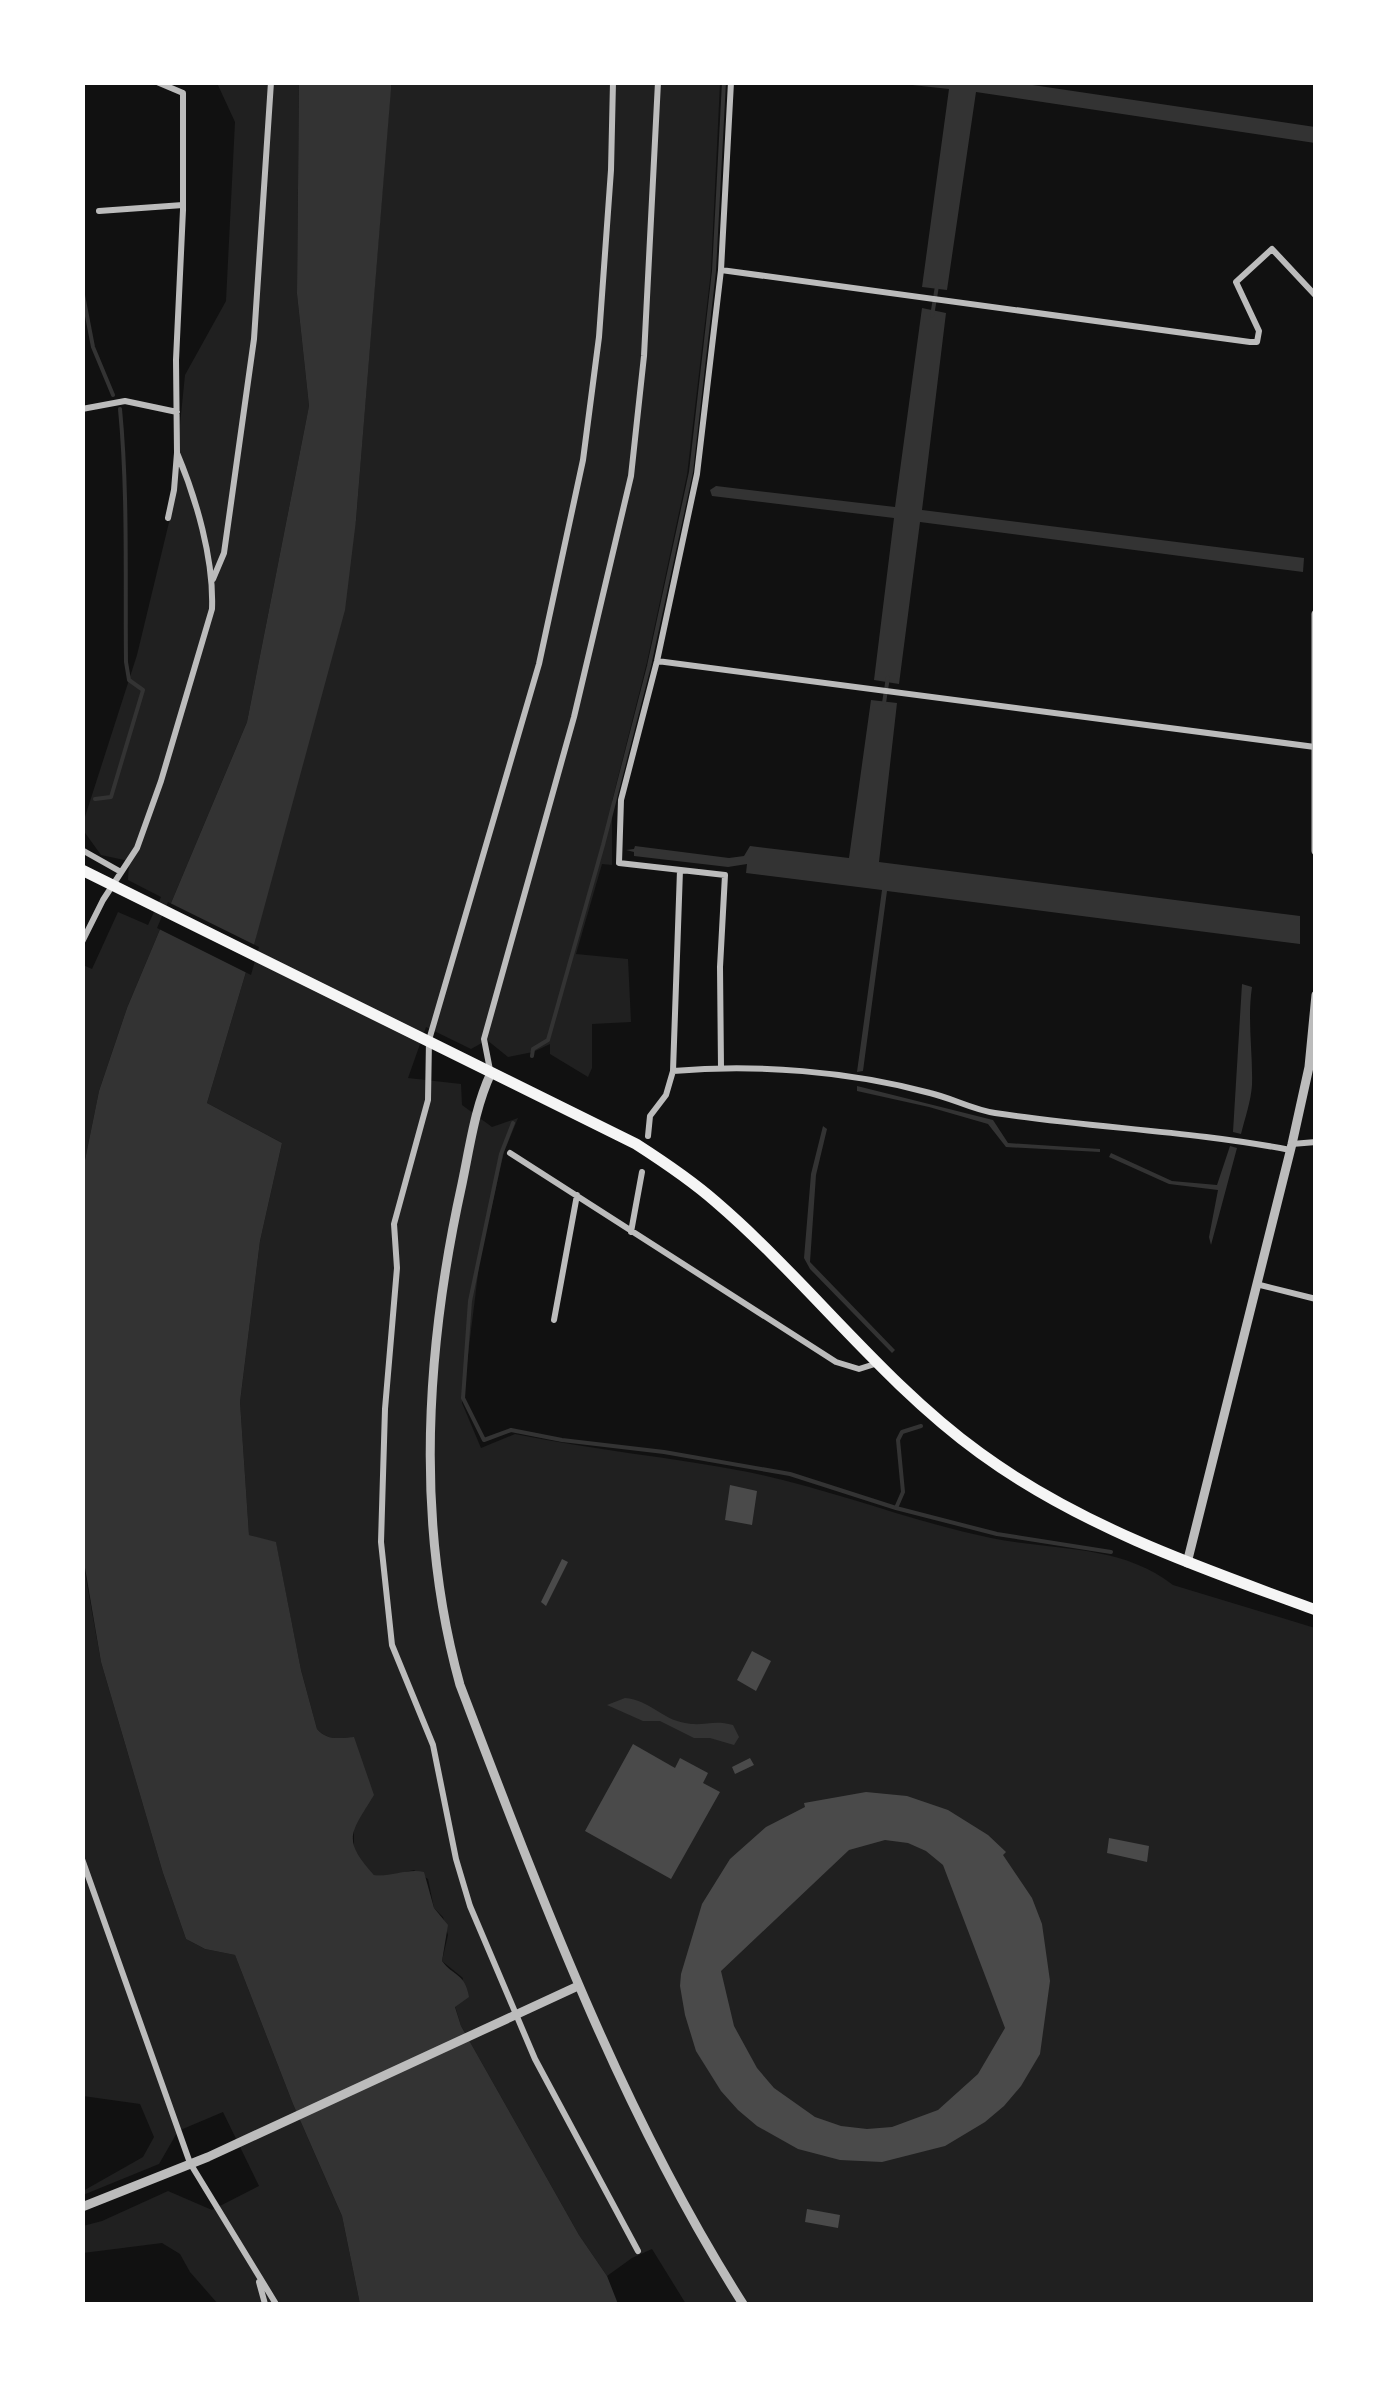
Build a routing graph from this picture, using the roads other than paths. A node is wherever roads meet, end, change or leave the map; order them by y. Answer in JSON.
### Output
{"nodes":[{"id":1,"x":156,"y":82,"type":"edge"},
{"id":2,"x":270,"y":82,"type":"edge"},
{"id":3,"x":613,"y":82,"type":"edge"},
{"id":4,"x":658,"y":82,"type":"edge"},
{"id":5,"x":731,"y":82,"type":"edge"},
{"id":6,"x":183,"y":205,"type":"junction"},
{"id":7,"x":99,"y":212,"type":"dead end"},
{"id":8,"x":721,"y":270,"type":"junction"},
{"id":9,"x":1316,"y":296,"type":"edge"},
{"id":10,"x":82,"y":409,"type":"edge"},
{"id":11,"x":176,"y":412,"type":"junction"},
{"id":12,"x":177,"y":453,"type":"junction"},
{"id":13,"x":168,"y":518,"type":"dead end"},
{"id":14,"x":213,"y":580,"type":"junction"},
{"id":15,"x":1316,"y":614,"type":"edge"},
{"id":16,"x":1315,"y":640,"type":"edge"},
{"id":17,"x":657,"y":661,"type":"junction"},
{"id":18,"x":1315,"y":747,"type":"edge"},
{"id":19,"x":82,"y":850,"type":"edge"},
{"id":20,"x":1316,"y":851,"type":"edge"},
{"id":21,"x":82,"y":870,"type":"edge"},
{"id":22,"x":680,"y":870,"type":"junction"},
{"id":23,"x":121,"y":872,"type":"junction"},
{"id":24,"x":113,"y":884,"type":"junction"},
{"id":25,"x":82,"y":942,"type":"edge"},
{"id":26,"x":1316,"y":995,"type":"edge"},
{"id":27,"x":721,"y":1067,"type":"junction"},
{"id":28,"x":674,"y":1071,"type":"junction"},
{"id":29,"x":491,"y":1072,"type":"junction"},
{"id":30,"x":648,"y":1136,"type":"dead end"},
{"id":31,"x":1316,"y":1142,"type":"edge"},
{"id":32,"x":1291,"y":1147,"type":"junction"},
{"id":33,"x":510,"y":1153,"type":"dead end"},
{"id":34,"x":642,"y":1172,"type":"dead end"},
{"id":35,"x":577,"y":1195,"type":"junction"},
{"id":36,"x":631,"y":1232,"type":"junction"},
{"id":37,"x":1256,"y":1284,"type":"junction"},
{"id":38,"x":1316,"y":1299,"type":"edge"},
{"id":39,"x":554,"y":1320,"type":"dead end"},
{"id":40,"x":878,"y":1363,"type":"junction"},
{"id":41,"x":1186,"y":1563,"type":"junction"},
{"id":42,"x":1316,"y":1610,"type":"edge"},
{"id":43,"x":82,"y":1850,"type":"edge"},
{"id":44,"x":84,"y":1861,"type":"edge"},
{"id":45,"x":578,"y":1986,"type":"junction"},
{"id":46,"x":190,"y":2163,"type":"junction"},
{"id":47,"x":82,"y":2207,"type":"edge"},
{"id":48,"x":638,"y":2251,"type":"dead end"},
{"id":49,"x":256,"y":2273,"type":"junction"},
{"id":50,"x":265,"y":2304,"type":"edge"},
{"id":51,"x":276,"y":2304,"type":"edge"},
{"id":52,"x":743,"y":2304,"type":"edge"}],
"edges":[{"from":1,"to":6,"type":"street"},
{"from":2,"to":14,"type":"street"},
{"from":3,"to":48,"type":"street"},
{"from":4,"to":29,"type":"street"},
{"from":5,"to":8,"type":"street"},
{"from":6,"to":7,"type":"street"},
{"from":6,"to":11,"type":"street"},
{"from":8,"to":9,"type":"street"},
{"from":8,"to":17,"type":"street"},
{"from":10,"to":11,"type":"street"},
{"from":11,"to":12,"type":"street"},
{"from":12,"to":13,"type":"street"},
{"from":12,"to":14,"type":"street"},
{"from":14,"to":23,"type":"street"},
{"from":15,"to":16,"type":"street"},
{"from":16,"to":18,"type":"street"},
{"from":17,"to":18,"type":"street"},
{"from":17,"to":22,"type":"street"},
{"from":18,"to":20,"type":"street"},
{"from":19,"to":23,"type":"street"},
{"from":21,"to":24,"type":"highway"},
{"from":22,"to":27,"type":"street"},
{"from":22,"to":28,"type":"street"},
{"from":23,"to":24,"type":"street"},
{"from":24,"to":25,"type":"street"},
{"from":24,"to":29,"type":"highway"},
{"from":26,"to":32,"type":"street"},
{"from":27,"to":28,"type":"street"},
{"from":27,"to":32,"type":"street"},
{"from":28,"to":30,"type":"street"},
{"from":29,"to":40,"type":"highway"},
{"from":29,"to":45,"type":"street"},
{"from":31,"to":32,"type":"street"},
{"from":32,"to":37,"type":"street"},
{"from":33,"to":35,"type":"street"},
{"from":34,"to":36,"type":"street"},
{"from":35,"to":36,"type":"street"},
{"from":35,"to":39,"type":"street"},
{"from":36,"to":40,"type":"street"},
{"from":37,"to":38,"type":"street"},
{"from":37,"to":41,"type":"street"},
{"from":40,"to":41,"type":"highway"},
{"from":41,"to":42,"type":"highway"},
{"from":43,"to":44,"type":"street"},
{"from":44,"to":46,"type":"street"},
{"from":45,"to":46,"type":"street"},
{"from":45,"to":52,"type":"street"},
{"from":46,"to":47,"type":"street"},
{"from":46,"to":49,"type":"street"},
{"from":49,"to":50,"type":"street"},
{"from":49,"to":51,"type":"street"}]}
